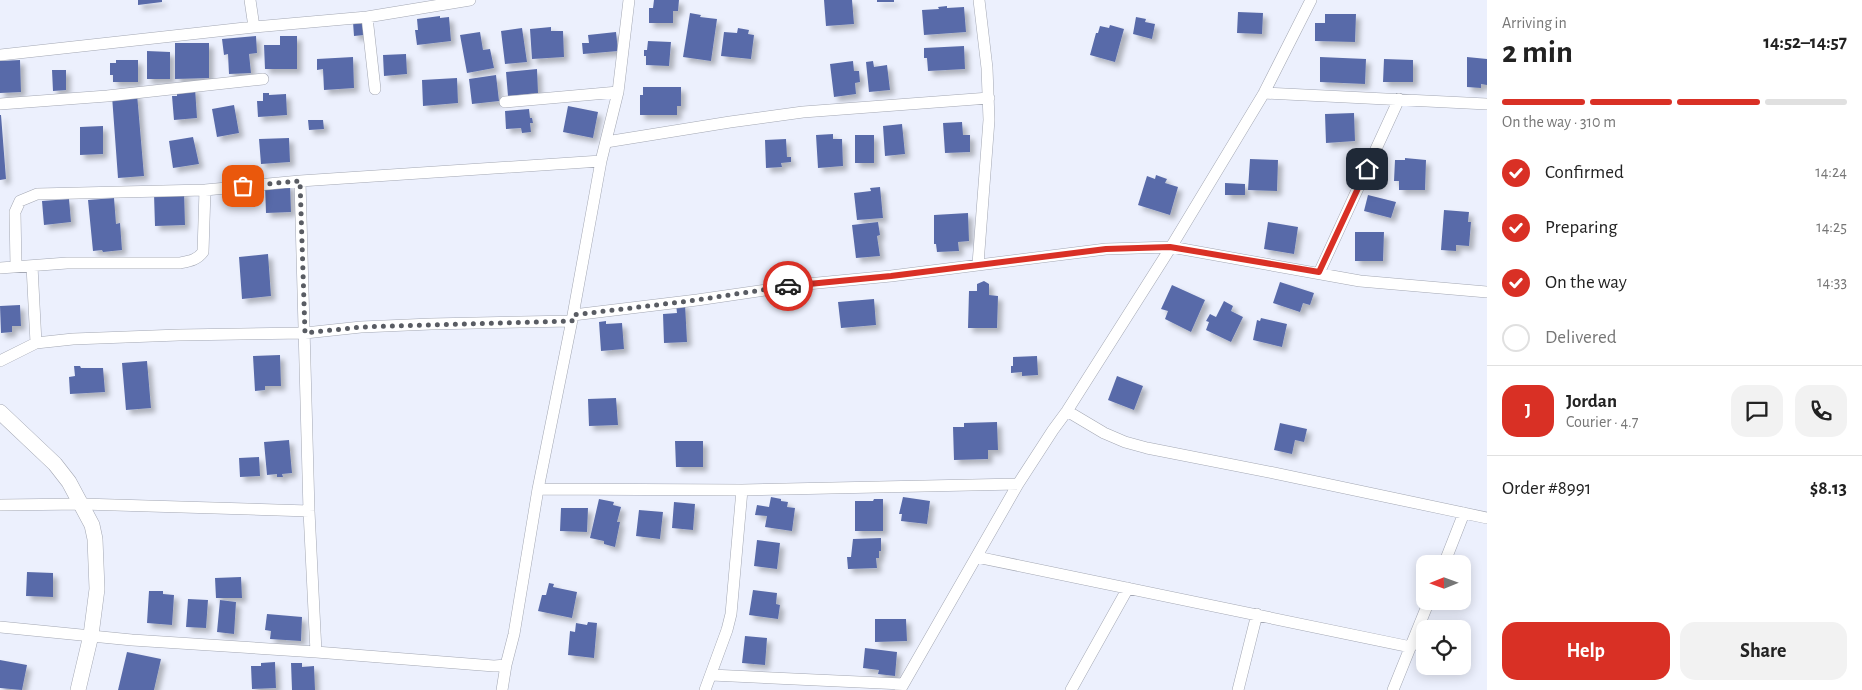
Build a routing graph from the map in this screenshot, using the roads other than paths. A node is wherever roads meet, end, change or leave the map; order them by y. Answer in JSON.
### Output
{"nodes":[{"id":1,"x":250,"y":0,"type":"edge"},
{"id":2,"x":470,"y":0,"type":"edge"},
{"id":3,"x":629,"y":0,"type":"edge"},
{"id":4,"x":979,"y":0,"type":"edge"},
{"id":5,"x":1311,"y":0,"type":"edge"},
{"id":6,"x":366,"y":18,"type":"junction"},
{"id":7,"x":254,"y":27,"type":"junction"},
{"id":8,"x":0,"y":55,"type":"edge"},
{"id":9,"x":263,"y":79,"type":"dead end"},
{"id":10,"x":375,"y":89,"type":"dead end"},
{"id":11,"x":618,"y":92,"type":"junction"},
{"id":12,"x":1264,"y":92,"type":"junction"},
{"id":13,"x":989,"y":98,"type":"junction"},
{"id":14,"x":1399,"y":99,"type":"junction"},
{"id":15,"x":505,"y":102,"type":"dead end"},
{"id":16,"x":0,"y":104,"type":"edge"},
{"id":17,"x":1487,"y":104,"type":"edge"},
{"id":18,"x":606,"y":142,"type":"junction"},
{"id":19,"x":601,"y":161,"type":"junction"},
{"id":20,"x":300,"y":181,"type":"junction"},
{"id":21,"x":206,"y":190,"type":"junction"},
{"id":22,"x":1170,"y":247,"type":"junction"},
{"id":23,"x":978,"y":264,"type":"junction"},
{"id":24,"x":16,"y":266,"type":"junction"},
{"id":25,"x":32,"y":266,"type":"junction"},
{"id":26,"x":0,"y":268,"type":"edge"},
{"id":27,"x":1319,"y":272,"type":"junction"},
{"id":28,"x":1487,"y":292,"type":"edge"},
{"id":29,"x":573,"y":318,"type":"junction"},
{"id":30,"x":305,"y":333,"type":"junction"},
{"id":31,"x":36,"y":343,"type":"junction"},
{"id":32,"x":0,"y":361,"type":"edge"},
{"id":33,"x":1067,"y":411,"type":"junction"},
{"id":34,"x":0,"y":412,"type":"edge"},
{"id":35,"x":1018,"y":484,"type":"junction"},
{"id":36,"x":538,"y":489,"type":"junction"},
{"id":37,"x":742,"y":490,"type":"junction"},
{"id":38,"x":82,"y":504,"type":"junction"},
{"id":39,"x":0,"y":505,"type":"edge"},
{"id":40,"x":309,"y":511,"type":"junction"},
{"id":41,"x":1464,"y":513,"type":"junction"},
{"id":42,"x":1487,"y":518,"type":"edge"},
{"id":43,"x":1448,"y":555,"type":"edge"},
{"id":44,"x":977,"y":557,"type":"junction"},
{"id":45,"x":1128,"y":588,"type":"junction"},
{"id":46,"x":1425,"y":610,"type":"edge"},
{"id":47,"x":1258,"y":614,"type":"junction"},
{"id":48,"x":0,"y":627,"type":"edge"},
{"id":49,"x":91,"y":635,"type":"junction"},
{"id":50,"x":1411,"y":647,"type":"junction"},
{"id":51,"x":316,"y":652,"type":"junction"},
{"id":52,"x":506,"y":665,"type":"junction"},
{"id":53,"x":710,"y":675,"type":"junction"},
{"id":54,"x":902,"y":687,"type":"edge"},
{"id":55,"x":78,"y":690,"type":"edge"},
{"id":56,"x":502,"y":690,"type":"edge"},
{"id":57,"x":705,"y":690,"type":"edge"},
{"id":58,"x":1071,"y":690,"type":"edge"},
{"id":59,"x":1238,"y":690,"type":"edge"},
{"id":60,"x":1393,"y":690,"type":"edge"}],
"edges":[{"from":1,"to":7,"type":"street"},
{"from":2,"to":6,"type":"street"},
{"from":3,"to":11,"type":"street"},
{"from":4,"to":13,"type":"street"},
{"from":5,"to":12,"type":"street"},
{"from":6,"to":7,"type":"street"},
{"from":6,"to":10,"type":"street"},
{"from":7,"to":8,"type":"street"},
{"from":9,"to":16,"type":"street"},
{"from":11,"to":15,"type":"street"},
{"from":11,"to":18,"type":"street"},
{"from":12,"to":14,"type":"street"},
{"from":12,"to":22,"type":"street"},
{"from":13,"to":18,"type":"street"},
{"from":13,"to":23,"type":"street"},
{"from":14,"to":17,"type":"street"},
{"from":14,"to":27,"type":"street"},
{"from":18,"to":19,"type":"street"},
{"from":19,"to":20,"type":"street"},
{"from":19,"to":29,"type":"street"},
{"from":20,"to":21,"type":"street"},
{"from":20,"to":30,"type":"street"},
{"from":21,"to":24,"type":"street"},
{"from":21,"to":25,"type":"street"},
{"from":22,"to":23,"type":"street"},
{"from":22,"to":27,"type":"street"},
{"from":22,"to":33,"type":"street"},
{"from":23,"to":29,"type":"street"},
{"from":24,"to":25,"type":"street"},
{"from":24,"to":26,"type":"street"},
{"from":25,"to":31,"type":"street"},
{"from":27,"to":28,"type":"street"},
{"from":29,"to":30,"type":"street"},
{"from":29,"to":36,"type":"street"},
{"from":30,"to":31,"type":"street"},
{"from":30,"to":40,"type":"street"},
{"from":31,"to":32,"type":"street"},
{"from":33,"to":35,"type":"street"},
{"from":33,"to":41,"type":"street"},
{"from":34,"to":38,"type":"street"},
{"from":35,"to":37,"type":"street"},
{"from":35,"to":44,"type":"street"},
{"from":36,"to":37,"type":"street"},
{"from":36,"to":52,"type":"street"},
{"from":37,"to":53,"type":"street"},
{"from":38,"to":39,"type":"street"},
{"from":38,"to":40,"type":"street"},
{"from":38,"to":49,"type":"street"},
{"from":40,"to":51,"type":"street"},
{"from":41,"to":42,"type":"street"},
{"from":41,"to":43,"type":"street"},
{"from":44,"to":45,"type":"street"},
{"from":44,"to":54,"type":"street"},
{"from":45,"to":47,"type":"street"},
{"from":45,"to":58,"type":"street"},
{"from":46,"to":50,"type":"street"},
{"from":47,"to":50,"type":"street"},
{"from":47,"to":59,"type":"street"},
{"from":48,"to":49,"type":"street"},
{"from":49,"to":51,"type":"street"},
{"from":49,"to":55,"type":"street"},
{"from":50,"to":60,"type":"street"},
{"from":51,"to":52,"type":"street"},
{"from":52,"to":56,"type":"street"},
{"from":53,"to":54,"type":"street"},
{"from":53,"to":57,"type":"street"}]}
